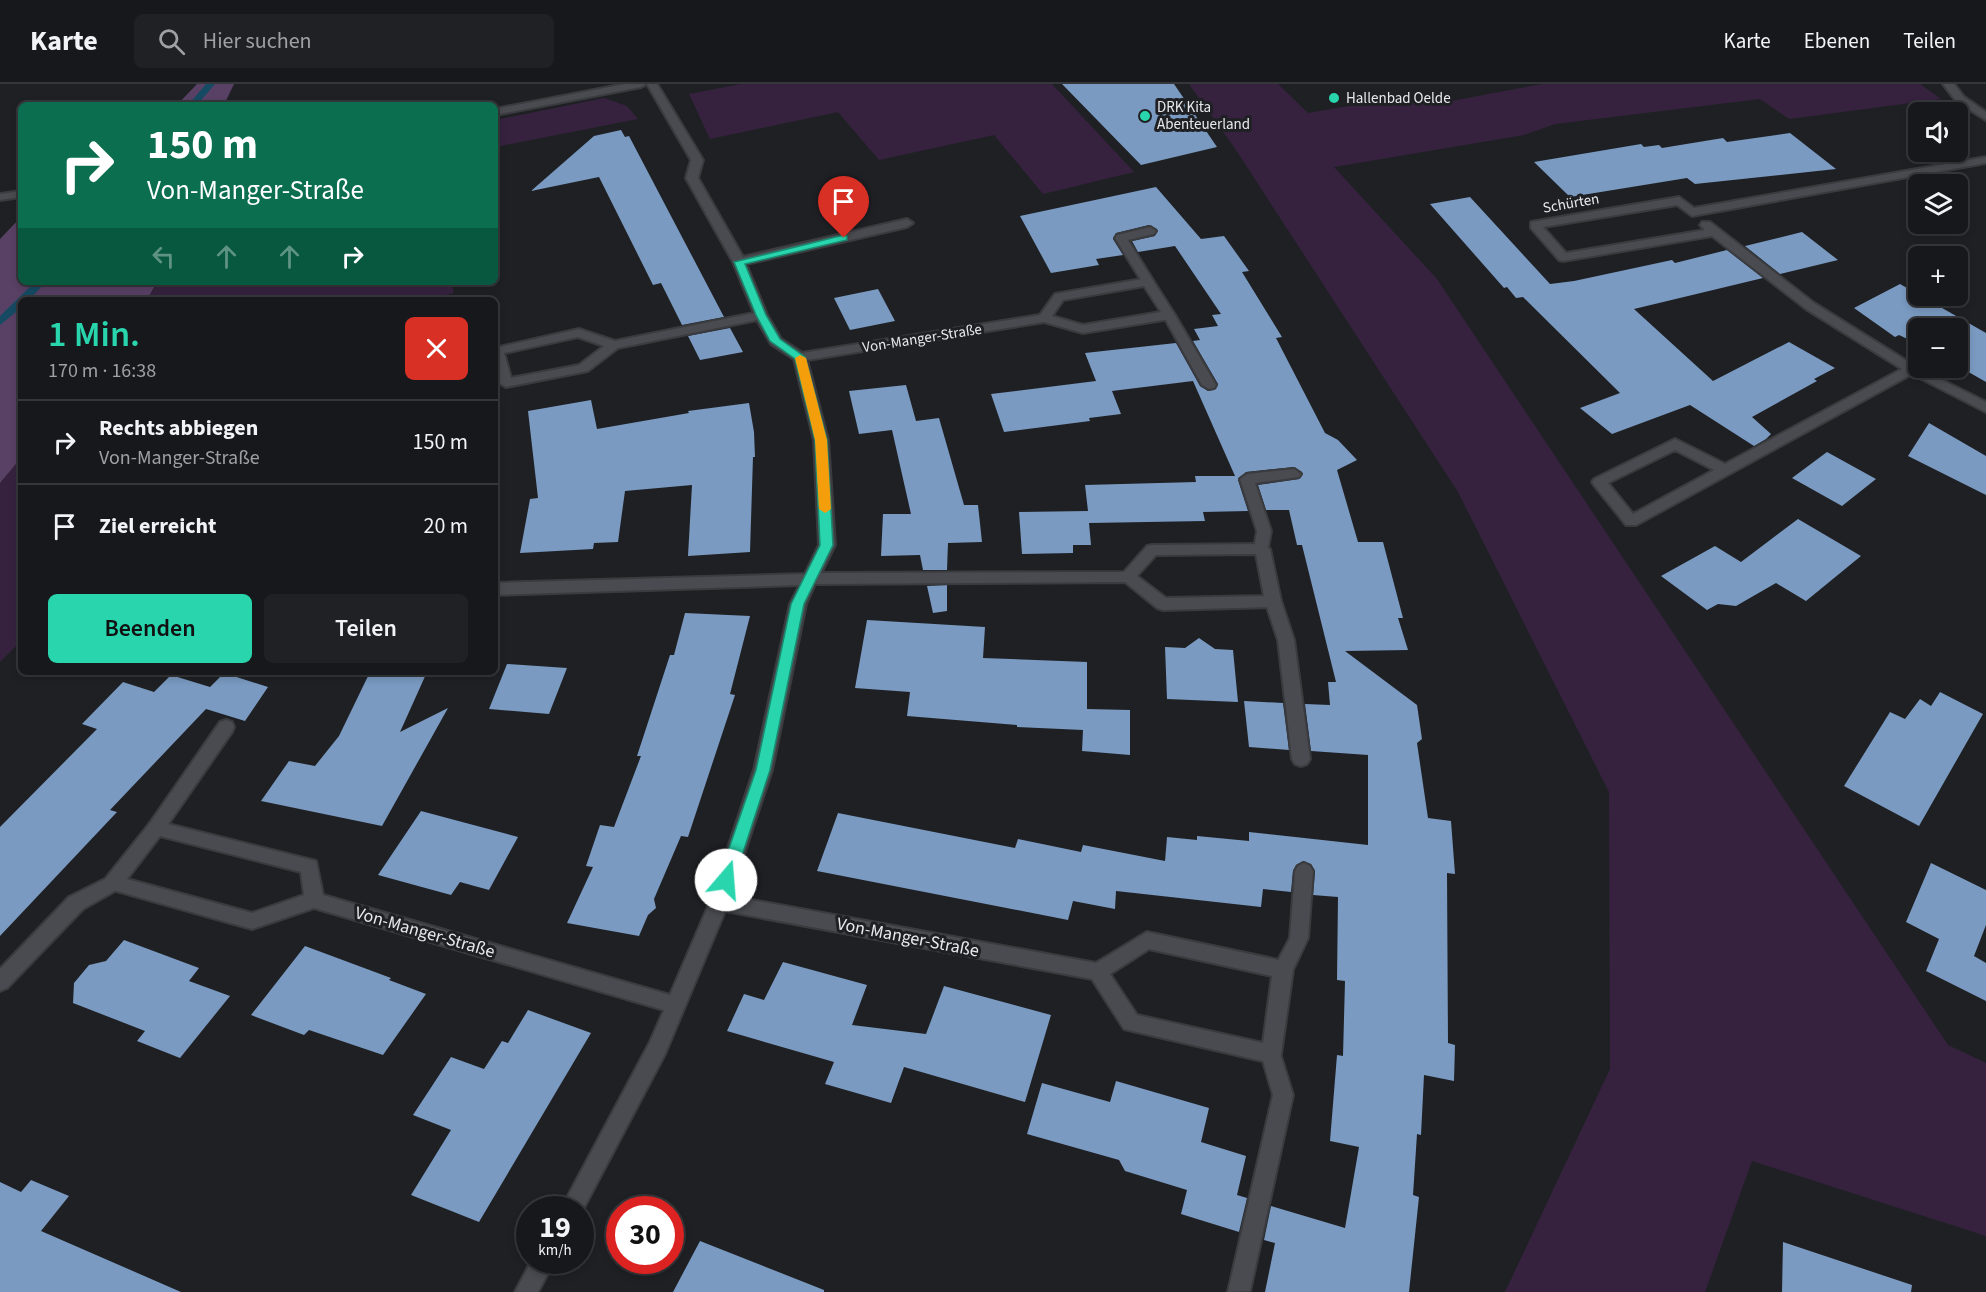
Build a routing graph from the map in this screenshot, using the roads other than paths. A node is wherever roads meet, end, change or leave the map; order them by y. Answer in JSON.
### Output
{"nodes":[{"id":1,"x":641,"y":84,"type":"edge"},
{"id":2,"x":652,"y":84,"type":"edge"},
{"id":3,"x":1948,"y":84,"type":"edge"},
{"id":4,"x":498,"y":111,"type":"edge"},
{"id":5,"x":1986,"y":117,"type":"edge"},
{"id":6,"x":1986,"y":160,"type":"edge"},
{"id":7,"x":18,"y":194,"type":"edge"},
{"id":8,"x":0,"y":197,"type":"edge"},
{"id":9,"x":1692,"y":212,"type":"junction"},
{"id":10,"x":907,"y":223,"type":"dead end"},
{"id":11,"x":1150,"y":231,"type":"dead end"},
{"id":12,"x":1713,"y":232,"type":"junction"},
{"id":13,"x":739,"y":262,"type":"junction"},
{"id":14,"x":1148,"y":282,"type":"junction"},
{"id":15,"x":761,"y":315,"type":"junction"},
{"id":16,"x":1169,"y":315,"type":"junction"},
{"id":17,"x":1044,"y":318,"type":"junction"},
{"id":18,"x":614,"y":345,"type":"junction"},
{"id":19,"x":498,"y":351,"type":"edge"},
{"id":20,"x":498,"y":355,"type":"edge"},
{"id":21,"x":800,"y":357,"type":"junction"},
{"id":22,"x":1908,"y":367,"type":"edge"},
{"id":23,"x":1908,"y":371,"type":"edge"},
{"id":24,"x":1929,"y":378,"type":"edge"},
{"id":25,"x":1209,"y":385,"type":"dead end"},
{"id":26,"x":1986,"y":408,"type":"edge"},
{"id":27,"x":1725,"y":470,"type":"junction"},
{"id":28,"x":1294,"y":474,"type":"dead end"},
{"id":29,"x":1262,"y":549,"type":"junction"},
{"id":30,"x":1128,"y":578,"type":"junction"},
{"id":31,"x":809,"y":579,"type":"junction"},
{"id":32,"x":498,"y":589,"type":"edge"},
{"id":33,"x":1273,"y":601,"type":"junction"},
{"id":34,"x":226,"y":728,"type":"dead end"},
{"id":35,"x":1301,"y":759,"type":"dead end"},
{"id":36,"x":156,"y":828,"type":"junction"},
{"id":37,"x":1304,"y":871,"type":"dead end"},
{"id":38,"x":113,"y":883,"type":"junction"},
{"id":39,"x":314,"y":900,"type":"junction"},
{"id":40,"x":719,"y":902,"type":"junction"},
{"id":41,"x":1283,"y":970,"type":"junction"},
{"id":42,"x":1098,"y":972,"type":"junction"},
{"id":43,"x":0,"y":982,"type":"edge"},
{"id":44,"x":675,"y":1005,"type":"junction"},
{"id":45,"x":1271,"y":1054,"type":"junction"},
{"id":46,"x":579,"y":1196,"type":"edge"},
{"id":47,"x":536,"y":1274,"type":"edge"},
{"id":48,"x":1239,"y":1291,"type":"edge"},
{"id":49,"x":526,"y":1292,"type":"edge"}],
"edges":[{"from":1,"to":4,"type":"street"},
{"from":2,"to":13,"type":"street"},
{"from":3,"to":5,"type":"street"},
{"from":6,"to":9,"type":"street","name":"Schürten"},
{"from":7,"to":8,"type":"street"},
{"from":9,"to":12,"type":"street","name":"Schürten"},
{"from":9,"to":12,"type":"street","name":"Schürten"},
{"from":10,"to":13,"type":"street"},
{"from":11,"to":14,"type":"street"},
{"from":12,"to":22,"type":"street","name":"Schürten"},
{"from":13,"to":15,"type":"street"},
{"from":14,"to":16,"type":"street"},
{"from":14,"to":17,"type":"street"},
{"from":15,"to":18,"type":"street"},
{"from":15,"to":21,"type":"street"},
{"from":16,"to":17,"type":"street","name":"Von-Manger-Straße"},
{"from":16,"to":25,"type":"street"},
{"from":17,"to":21,"type":"street","name":"Von-Manger-Straße"},
{"from":18,"to":19,"type":"street"},
{"from":18,"to":20,"type":"street"},
{"from":21,"to":31,"type":"street"},
{"from":23,"to":27,"type":"street"},
{"from":24,"to":26,"type":"street","name":"Schürten"},
{"from":27,"to":27,"type":"street"},
{"from":28,"to":29,"type":"street"},
{"from":29,"to":30,"type":"street"},
{"from":29,"to":33,"type":"street"},
{"from":30,"to":31,"type":"street"},
{"from":30,"to":33,"type":"street"},
{"from":31,"to":32,"type":"street"},
{"from":31,"to":40,"type":"street"},
{"from":33,"to":35,"type":"street"},
{"from":34,"to":36,"type":"street"},
{"from":36,"to":38,"type":"street"},
{"from":36,"to":39,"type":"street"},
{"from":37,"to":41,"type":"street"},
{"from":38,"to":39,"type":"street"},
{"from":38,"to":43,"type":"street"},
{"from":39,"to":44,"type":"street","name":"Von-Manger-Straße"},
{"from":40,"to":42,"type":"street","name":"Von-Manger-Straße"},
{"from":40,"to":44,"type":"street"},
{"from":41,"to":42,"type":"street"},
{"from":41,"to":45,"type":"street"},
{"from":42,"to":45,"type":"street"},
{"from":44,"to":46,"type":"street"},
{"from":45,"to":48,"type":"street"},
{"from":47,"to":49,"type":"street"}]}
